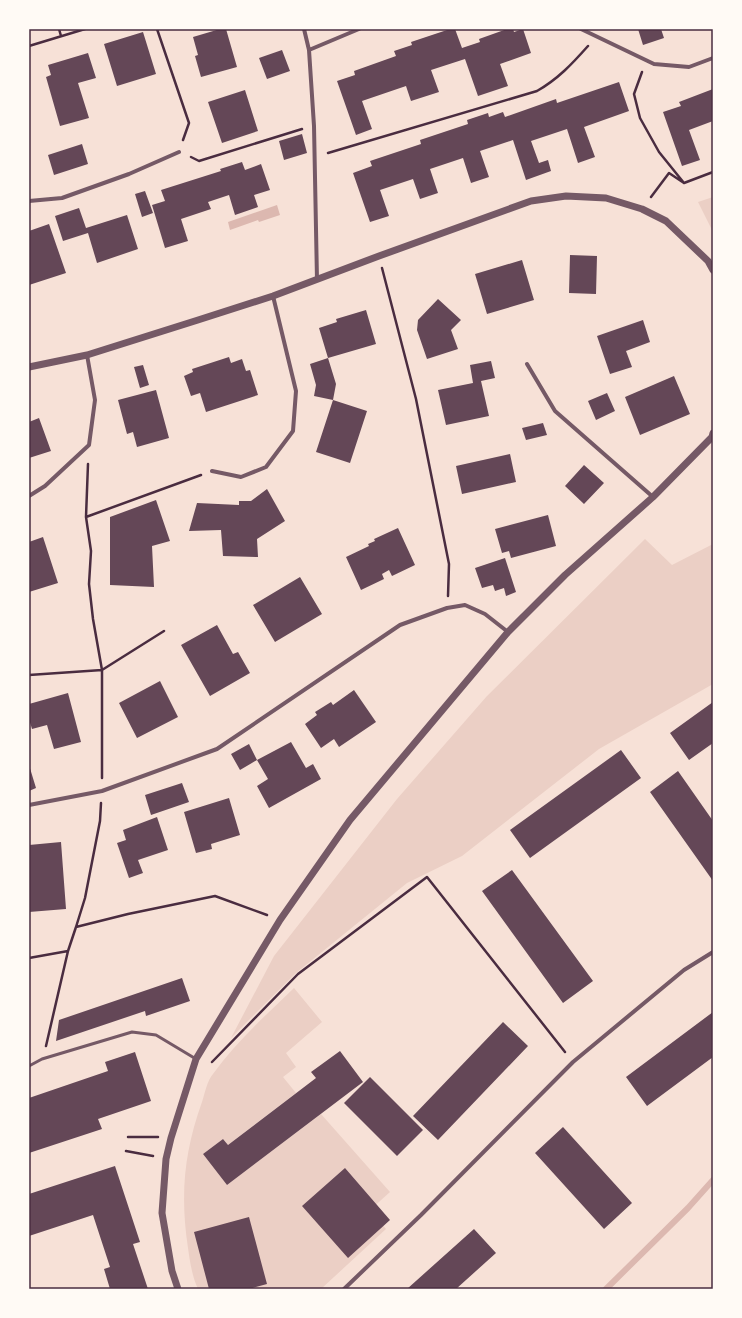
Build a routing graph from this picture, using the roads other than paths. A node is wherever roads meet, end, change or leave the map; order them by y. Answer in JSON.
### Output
{"nodes":[{"id":1,"x":304,"y":29,"type":"edge"},
{"id":2,"x":359,"y":29,"type":"edge"},
{"id":3,"x":581,"y":29,"type":"edge"},
{"id":4,"x":309,"y":50,"type":"junction"},
{"id":5,"x":713,"y":58,"type":"edge"},
{"id":6,"x":179,"y":152,"type":"road end"},
{"id":7,"x":29,"y":201,"type":"edge"},
{"id":8,"x":713,"y":270,"type":"edge"},
{"id":9,"x":317,"y":280,"type":"junction"},
{"id":10,"x":273,"y":296,"type":"junction"},
{"id":11,"x":87,"y":355,"type":"junction"},
{"id":12,"x":527,"y":364,"type":"dead end"},
{"id":13,"x":29,"y":368,"type":"edge"},
{"id":14,"x":712,"y":436,"type":"edge"},
{"id":15,"x":212,"y":471,"type":"road end"},
{"id":16,"x":29,"y":496,"type":"edge"},
{"id":17,"x":653,"y":497,"type":"junction"},
{"id":18,"x":508,"y":632,"type":"junction"},
{"id":19,"x":29,"y":805,"type":"edge"},
{"id":20,"x":713,"y":952,"type":"edge"},
{"id":21,"x":196,"y":1059,"type":"junction"},
{"id":22,"x":29,"y":1066,"type":"edge"},
{"id":23,"x":178,"y":1289,"type":"edge"},
{"id":24,"x":344,"y":1289,"type":"edge"}],
"edges":[{"from":1,"to":4,"type":"street"},
{"from":2,"to":4,"type":"street"},
{"from":3,"to":5,"type":"street"},
{"from":4,"to":9,"type":"street"},
{"from":6,"to":7,"type":"street"},
{"from":8,"to":9,"type":"street"},
{"from":9,"to":10,"type":"street"},
{"from":10,"to":11,"type":"street"},
{"from":10,"to":15,"type":"street"},
{"from":11,"to":13,"type":"street"},
{"from":11,"to":16,"type":"street"},
{"from":12,"to":17,"type":"street"},
{"from":14,"to":17,"type":"street"},
{"from":17,"to":18,"type":"street"},
{"from":18,"to":19,"type":"street"},
{"from":18,"to":21,"type":"street"},
{"from":20,"to":24,"type":"street"},
{"from":21,"to":22,"type":"lane"},
{"from":21,"to":23,"type":"street"}]}
